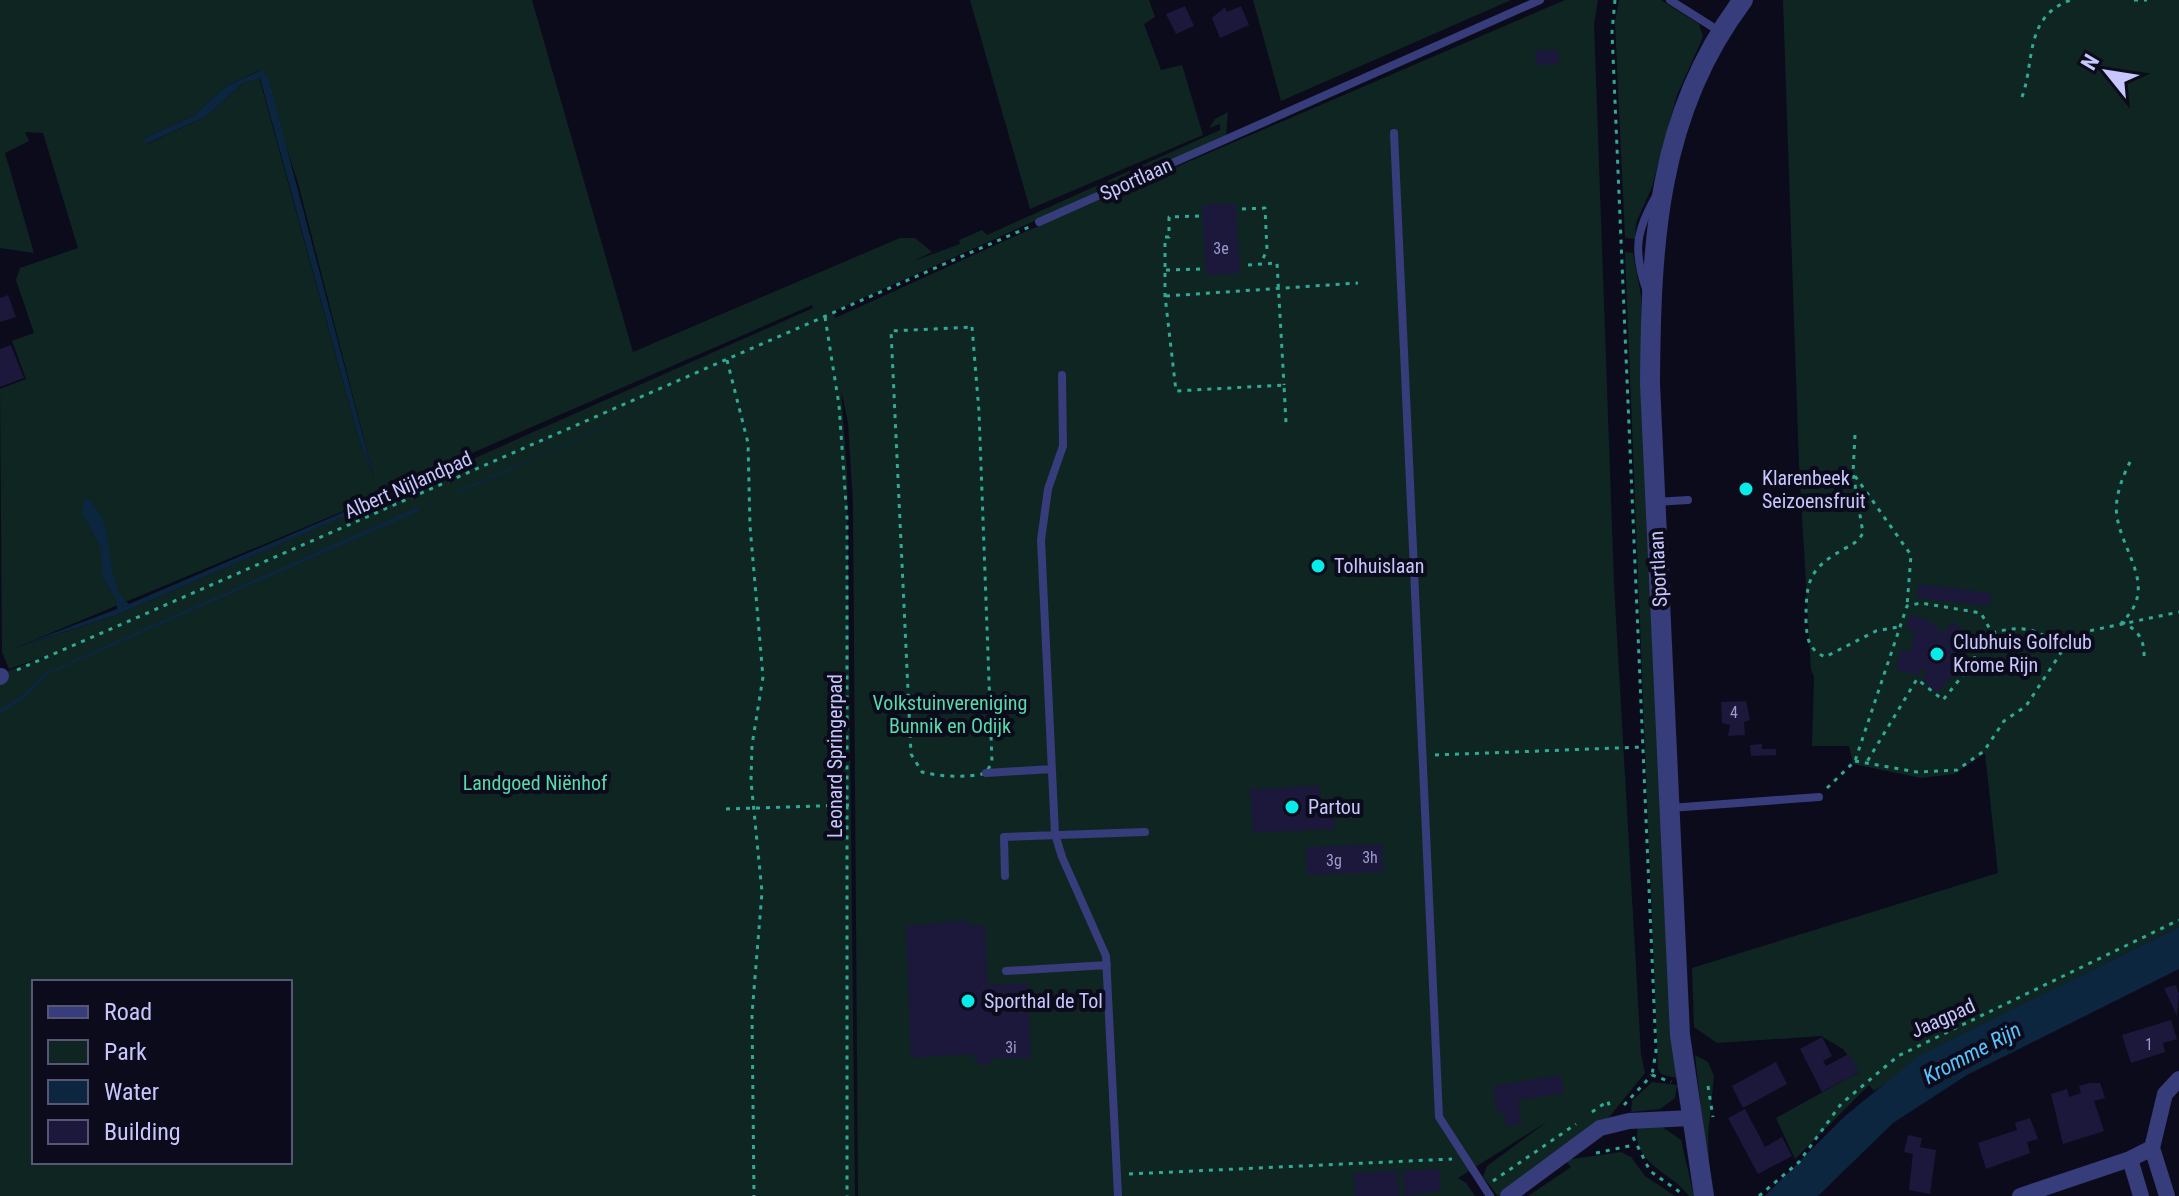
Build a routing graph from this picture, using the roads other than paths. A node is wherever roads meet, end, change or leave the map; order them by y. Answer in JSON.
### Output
{"nodes":[{"id":1,"x":1540,"y":0,"type":"edge"},
{"id":2,"x":1670,"y":0,"type":"edge"},
{"id":3,"x":1743,"y":0,"type":"edge"},
{"id":4,"x":1719,"y":31,"type":"junction"},
{"id":5,"x":1394,"y":133,"type":"dead end"},
{"id":6,"x":1039,"y":222,"type":"road end"},
{"id":7,"x":1062,"y":375,"type":"dead end"},
{"id":8,"x":1688,"y":500,"type":"dead end"},
{"id":9,"x":1654,"y":502,"type":"junction"},
{"id":10,"x":1052,"y":769,"type":"junction"},
{"id":11,"x":986,"y":773,"type":"road end"},
{"id":12,"x":1819,"y":797,"type":"road end"},
{"id":13,"x":1669,"y":808,"type":"junction"},
{"id":14,"x":1145,"y":832,"type":"dead end"},
{"id":15,"x":1055,"y":834,"type":"junction"},
{"id":16,"x":1005,"y":876,"type":"dead end"},
{"id":17,"x":1107,"y":965,"type":"junction"},
{"id":18,"x":1006,"y":971,"type":"dead end"},
{"id":19,"x":2179,"y":1079,"type":"edge"},
{"id":20,"x":1691,"y":1118,"type":"junction"},
{"id":21,"x":2152,"y":1148,"type":"junction"},
{"id":22,"x":2130,"y":1159,"type":"junction"},
{"id":23,"x":1118,"y":1196,"type":"edge"},
{"id":24,"x":1490,"y":1196,"type":"edge"},
{"id":25,"x":1508,"y":1196,"type":"edge"},
{"id":26,"x":1704,"y":1196,"type":"edge"},
{"id":27,"x":2020,"y":1196,"type":"edge"},
{"id":28,"x":2141,"y":1196,"type":"edge"},
{"id":29,"x":2167,"y":1196,"type":"edge"}],
"edges":[{"from":1,"to":6,"type":"lane","name":"Sportlaan"},
{"from":2,"to":4,"type":"lane"},
{"from":3,"to":4,"type":"street","name":"Sportlaan"},
{"from":4,"to":9,"type":"street","name":"Sportlaan"},
{"from":5,"to":24,"type":"lane"},
{"from":7,"to":10,"type":"lane"},
{"from":8,"to":9,"type":"lane"},
{"from":9,"to":13,"type":"street","name":"Sportlaan"},
{"from":10,"to":11,"type":"lane"},
{"from":10,"to":15,"type":"lane"},
{"from":12,"to":13,"type":"lane"},
{"from":13,"to":20,"type":"street","name":"Sportlaan"},
{"from":14,"to":15,"type":"lane"},
{"from":15,"to":16,"type":"lane"},
{"from":15,"to":17,"type":"lane"},
{"from":17,"to":18,"type":"lane"},
{"from":17,"to":23,"type":"lane"},
{"from":19,"to":21,"type":"street"},
{"from":20,"to":25,"type":"street"},
{"from":20,"to":26,"type":"street","name":"Sportlaan"},
{"from":21,"to":22,"type":"street"},
{"from":21,"to":29,"type":"street"},
{"from":22,"to":27,"type":"street"},
{"from":22,"to":28,"type":"street"}]}
